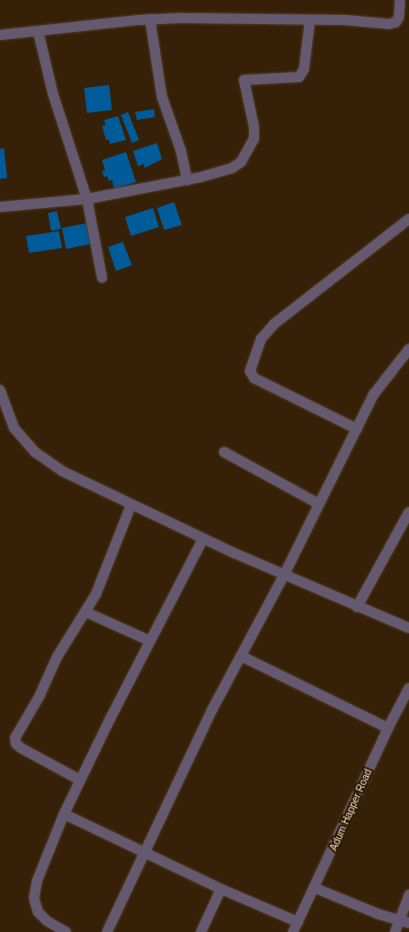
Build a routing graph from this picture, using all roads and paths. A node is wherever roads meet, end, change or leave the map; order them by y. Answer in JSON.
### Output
{"nodes":[{"id":1,"x":400,"y":0,"type":"edge"},
{"id":2,"x":150,"y":20,"type":"junction"},
{"id":3,"x":310,"y":20,"type":"junction"},
{"id":4,"x":38,"y":31,"type":"junction"},
{"id":5,"x":0,"y":35,"type":"edge"},
{"id":6,"x":187,"y":180,"type":"junction"},
{"id":7,"x":87,"y":199,"type":"junction"},
{"id":8,"x":0,"y":207,"type":"edge"},
{"id":9,"x":409,"y":219,"type":"edge"},
{"id":10,"x":102,"y":278,"type":"dead end"},
{"id":11,"x":409,"y":349,"type":"edge"},
{"id":12,"x":0,"y":394,"type":"edge"},
{"id":13,"x":357,"y":429,"type":"junction"},
{"id":14,"x":224,"y":452,"type":"dead end"},
{"id":15,"x":319,"y":504,"type":"junction"},
{"id":16,"x":131,"y":505,"type":"junction"},
{"id":17,"x":409,"y":512,"type":"edge"},
{"id":18,"x":203,"y":539,"type":"junction"},
{"id":19,"x":284,"y":575,"type":"junction"},
{"id":20,"x":357,"y":607,"type":"junction"},
{"id":21,"x":86,"y":612,"type":"junction"},
{"id":22,"x":409,"y":628,"type":"edge"},
{"id":23,"x":150,"y":641,"type":"junction"},
{"id":24,"x":241,"y":656,"type":"junction"},
{"id":25,"x":409,"y":688,"type":"edge"},
{"id":26,"x":405,"y":705,"type":"edge"},
{"id":27,"x":388,"y":728,"type":"junction"},
{"id":28,"x":80,"y":780,"type":"junction"},
{"id":29,"x":64,"y":814,"type":"junction"},
{"id":30,"x":144,"y":851,"type":"junction"},
{"id":31,"x":316,"y":888,"type":"junction"},
{"id":32,"x":221,"y":889,"type":"junction"},
{"id":33,"x":409,"y":895,"type":"edge"},
{"id":34,"x":298,"y":922,"type":"junction"},
{"id":35,"x":405,"y":922,"type":"edge"},
{"id":36,"x":66,"y":932,"type":"edge"},
{"id":37,"x":107,"y":932,"type":"edge"},
{"id":38,"x":201,"y":932,"type":"edge"},
{"id":39,"x":294,"y":932,"type":"edge"},
{"id":40,"x":395,"y":932,"type":"edge"}],
"edges":[{"from":1,"to":3,"type":"street"},
{"from":2,"to":3,"type":"street"},
{"from":2,"to":4,"type":"street"},
{"from":2,"to":6,"type":"street"},
{"from":3,"to":6,"type":"street"},
{"from":4,"to":5,"type":"street"},
{"from":4,"to":7,"type":"street"},
{"from":6,"to":7,"type":"street"},
{"from":7,"to":8,"type":"street"},
{"from":7,"to":10,"type":"street"},
{"from":9,"to":13,"type":"street"},
{"from":11,"to":13,"type":"street"},
{"from":12,"to":16,"type":"street"},
{"from":13,"to":15,"type":"street"},
{"from":14,"to":15,"type":"street"},
{"from":15,"to":19,"type":"street"},
{"from":16,"to":18,"type":"street"},
{"from":16,"to":21,"type":"street"},
{"from":17,"to":20,"type":"street"},
{"from":18,"to":19,"type":"street"},
{"from":18,"to":23,"type":"street"},
{"from":19,"to":20,"type":"street"},
{"from":19,"to":24,"type":"street"},
{"from":20,"to":22,"type":"street"},
{"from":21,"to":23,"type":"street"},
{"from":21,"to":28,"type":"street"},
{"from":23,"to":28,"type":"street"},
{"from":24,"to":27,"type":"street"},
{"from":24,"to":30,"type":"street"},
{"from":25,"to":26,"type":"street","name":"Adum Happer Road"},
{"from":26,"to":27,"type":"street","name":"Adum Happer Road"},
{"from":27,"to":31,"type":"street","name":"Adum Happer Road"},
{"from":28,"to":29,"type":"street"},
{"from":29,"to":30,"type":"street"},
{"from":29,"to":36,"type":"street"},
{"from":30,"to":32,"type":"street"},
{"from":30,"to":37,"type":"street"},
{"from":31,"to":34,"type":"street","name":"Adum Happer Road"},
{"from":31,"to":35,"type":"street"},
{"from":32,"to":34,"type":"street"},
{"from":32,"to":38,"type":"street"},
{"from":33,"to":35,"type":"street"},
{"from":34,"to":39,"type":"street","name":"Adum Happer Road"},
{"from":35,"to":40,"type":"street"}]}
